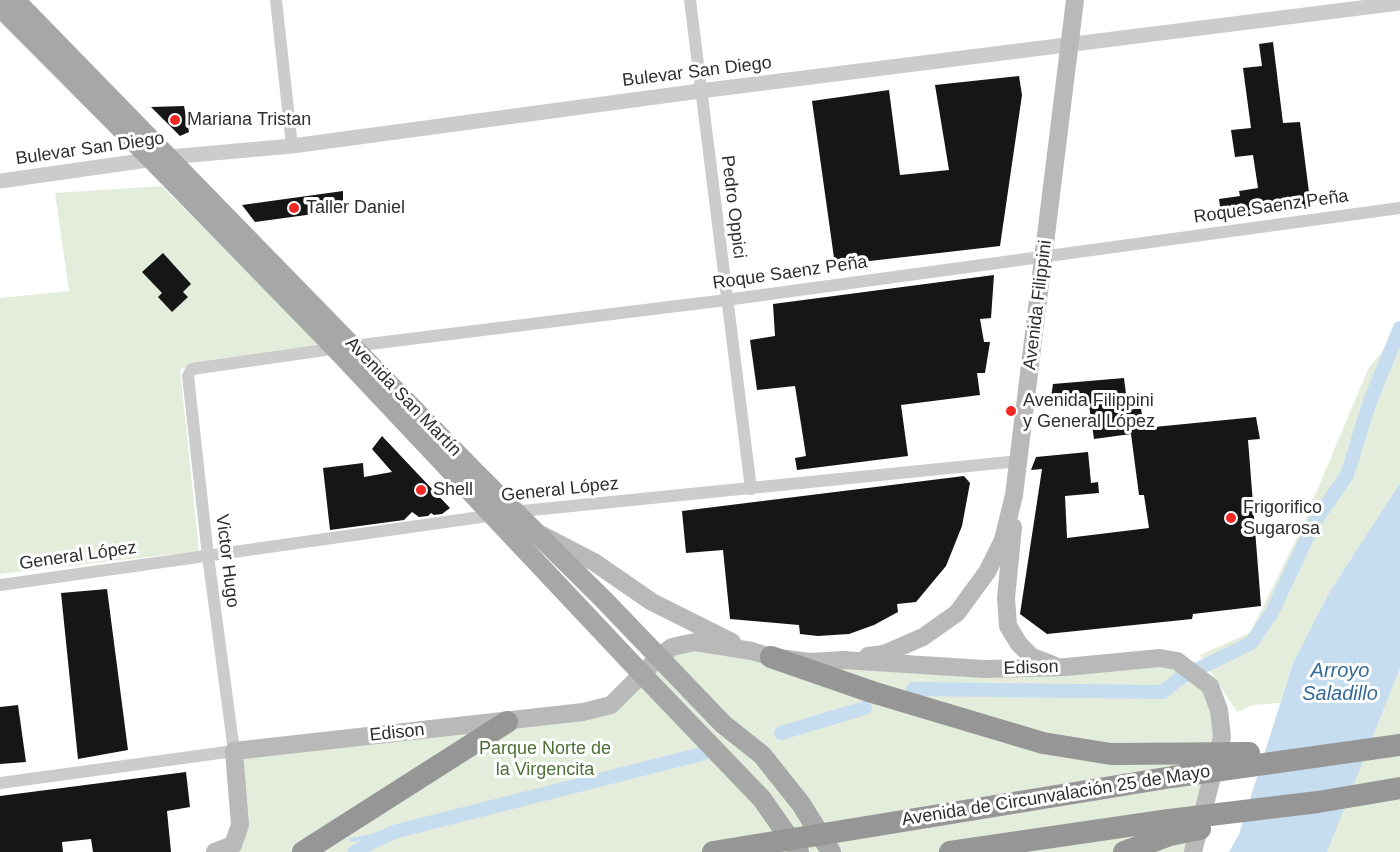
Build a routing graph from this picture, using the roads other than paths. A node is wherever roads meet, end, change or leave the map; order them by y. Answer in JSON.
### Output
{"nodes":[{"id":1,"x":15,"y":0,"type":"edge"},
{"id":2,"x":276,"y":0,"type":"edge"},
{"id":3,"x":690,"y":0,"type":"edge"},
{"id":4,"x":1075,"y":0,"type":"edge"},
{"id":5,"x":1400,"y":3,"type":"edge"},
{"id":6,"x":0,"y":7,"type":"edge"},
{"id":7,"x":1069,"y":44,"type":"junction"},
{"id":8,"x":700,"y":91,"type":"junction"},
{"id":9,"x":292,"y":146,"type":"junction"},
{"id":10,"x":161,"y":159,"type":"junction"},
{"id":11,"x":0,"y":181,"type":"edge"},
{"id":12,"x":1400,"y":208,"type":"edge"},
{"id":13,"x":1044,"y":257,"type":"junction"},
{"id":14,"x":726,"y":300,"type":"junction"},
{"id":15,"x":344,"y":347,"type":"junction"},
{"id":16,"x":188,"y":376,"type":"joint"},
{"id":17,"x":1019,"y":461,"type":"junction"},
{"id":18,"x":751,"y":489,"type":"junction"},
{"id":19,"x":1014,"y":495,"type":"junction"},
{"id":20,"x":515,"y":512,"type":"junction"},
{"id":21,"x":493,"y":516,"type":"junction"},
{"id":22,"x":537,"y":532,"type":"junction"},
{"id":23,"x":208,"y":556,"type":"junction"},
{"id":24,"x":0,"y":585,"type":"edge"},
{"id":25,"x":761,"y":654,"type":"junction"},
{"id":26,"x":658,"y":657,"type":"junction"},
{"id":27,"x":843,"y":660,"type":"junction"},
{"id":28,"x":1066,"y":667,"type":"junction"},
{"id":29,"x":641,"y":673,"type":"junction"},
{"id":30,"x":507,"y":722,"type":"junction"},
{"id":31,"x":1400,"y":745,"type":"edge"},
{"id":32,"x":234,"y":750,"type":"junction"},
{"id":33,"x":1170,"y":766,"type":"junction"},
{"id":34,"x":0,"y":783,"type":"edge"},
{"id":35,"x":1400,"y":788,"type":"edge"},
{"id":36,"x":1169,"y":828,"type":"junction"},
{"id":37,"x":215,"y":852,"type":"edge"},
{"id":38,"x":303,"y":852,"type":"edge"},
{"id":39,"x":713,"y":852,"type":"edge"},
{"id":40,"x":799,"y":852,"type":"edge"},
{"id":41,"x":831,"y":852,"type":"edge"},
{"id":42,"x":950,"y":852,"type":"edge"},
{"id":43,"x":1124,"y":852,"type":"edge"},
{"id":44,"x":1193,"y":852,"type":"edge"}],
"edges":[{"from":1,"to":10,"type":"main road","name":"Avenida San Martín"},
{"from":2,"to":9,"type":"street"},
{"from":3,"to":8,"type":"street","name":"Pedro Oppici"},
{"from":4,"to":7,"type":"main road","name":"Avenida Filippini"},
{"from":5,"to":7,"type":"street","name":"Bulevar San Diego"},
{"from":6,"to":10,"type":"main road","name":"Avenida San Martín"},
{"from":7,"to":8,"type":"street","name":"Bulevar San Diego"},
{"from":7,"to":13,"type":"main road","name":"Avenida Filippini"},
{"from":8,"to":9,"type":"street","name":"Bulevar San Diego"},
{"from":8,"to":14,"type":"street","name":"Pedro Oppici"},
{"from":9,"to":10,"type":"street","name":"Bulevar San Diego"},
{"from":10,"to":11,"type":"street","name":"Bulevar San Diego"},
{"from":10,"to":15,"type":"main road","name":"Avenida San Martín"},
{"from":12,"to":13,"type":"street","name":"Roque Saenz Peña"},
{"from":13,"to":14,"type":"street","name":"Roque Saenz Peña"},
{"from":13,"to":17,"type":"main road","name":"Avenida Filippini"},
{"from":14,"to":15,"type":"street","name":"Roque Saenz Peña"},
{"from":14,"to":18,"type":"street","name":"Pedro Oppici"},
{"from":15,"to":16,"type":"street","name":"Roque Saenz Peña"},
{"from":15,"to":20,"type":"main road","name":"Avenida San Martín"},
{"from":15,"to":21,"type":"main road","name":"Avenida San Martín"},
{"from":16,"to":23,"type":"street","name":"Victor Hugo"},
{"from":17,"to":18,"type":"street","name":"General López"},
{"from":17,"to":19,"type":"main road","name":"Avenida Filippini"},
{"from":18,"to":20,"type":"street","name":"General López"},
{"from":19,"to":27,"type":"main road","name":"Avenida Filippini"},
{"from":19,"to":28,"type":"main road"},
{"from":20,"to":21,"type":"street","name":"General López"},
{"from":20,"to":22,"type":"main road","name":"Avenida San Martín"},
{"from":21,"to":23,"type":"street","name":"General López"},
{"from":21,"to":29,"type":"main road","name":"Avenida San Martín"},
{"from":22,"to":25,"type":"main road"},
{"from":22,"to":26,"type":"main road","name":"Avenida San Martín"},
{"from":23,"to":24,"type":"street","name":"General López"},
{"from":23,"to":32,"type":"street","name":"Victor Hugo"},
{"from":25,"to":26,"type":"main road","name":"Edison"},
{"from":25,"to":27,"type":"main road","name":"Edison"},
{"from":25,"to":33,"type":"highway"},
{"from":26,"to":29,"type":"main road","name":"Edison"},
{"from":26,"to":41,"type":"main road","name":"Avenida San Martín"},
{"from":27,"to":28,"type":"main road","name":"Edison"},
{"from":28,"to":44,"type":"main road","name":"Edison"},
{"from":29,"to":30,"type":"main road","name":"Edison"},
{"from":29,"to":40,"type":"main road","name":"Avenida San Martín"},
{"from":30,"to":32,"type":"main road","name":"Edison"},
{"from":30,"to":38,"type":"highway"},
{"from":31,"to":33,"type":"highway"},
{"from":32,"to":34,"type":"street","name":"Edison"},
{"from":32,"to":37,"type":"main road"},
{"from":33,"to":39,"type":"highway","name":"Avenida de Circunvalación 25 de Mayo"},
{"from":35,"to":36,"type":"highway"},
{"from":36,"to":42,"type":"highway"},
{"from":36,"to":43,"type":"highway"}]}
